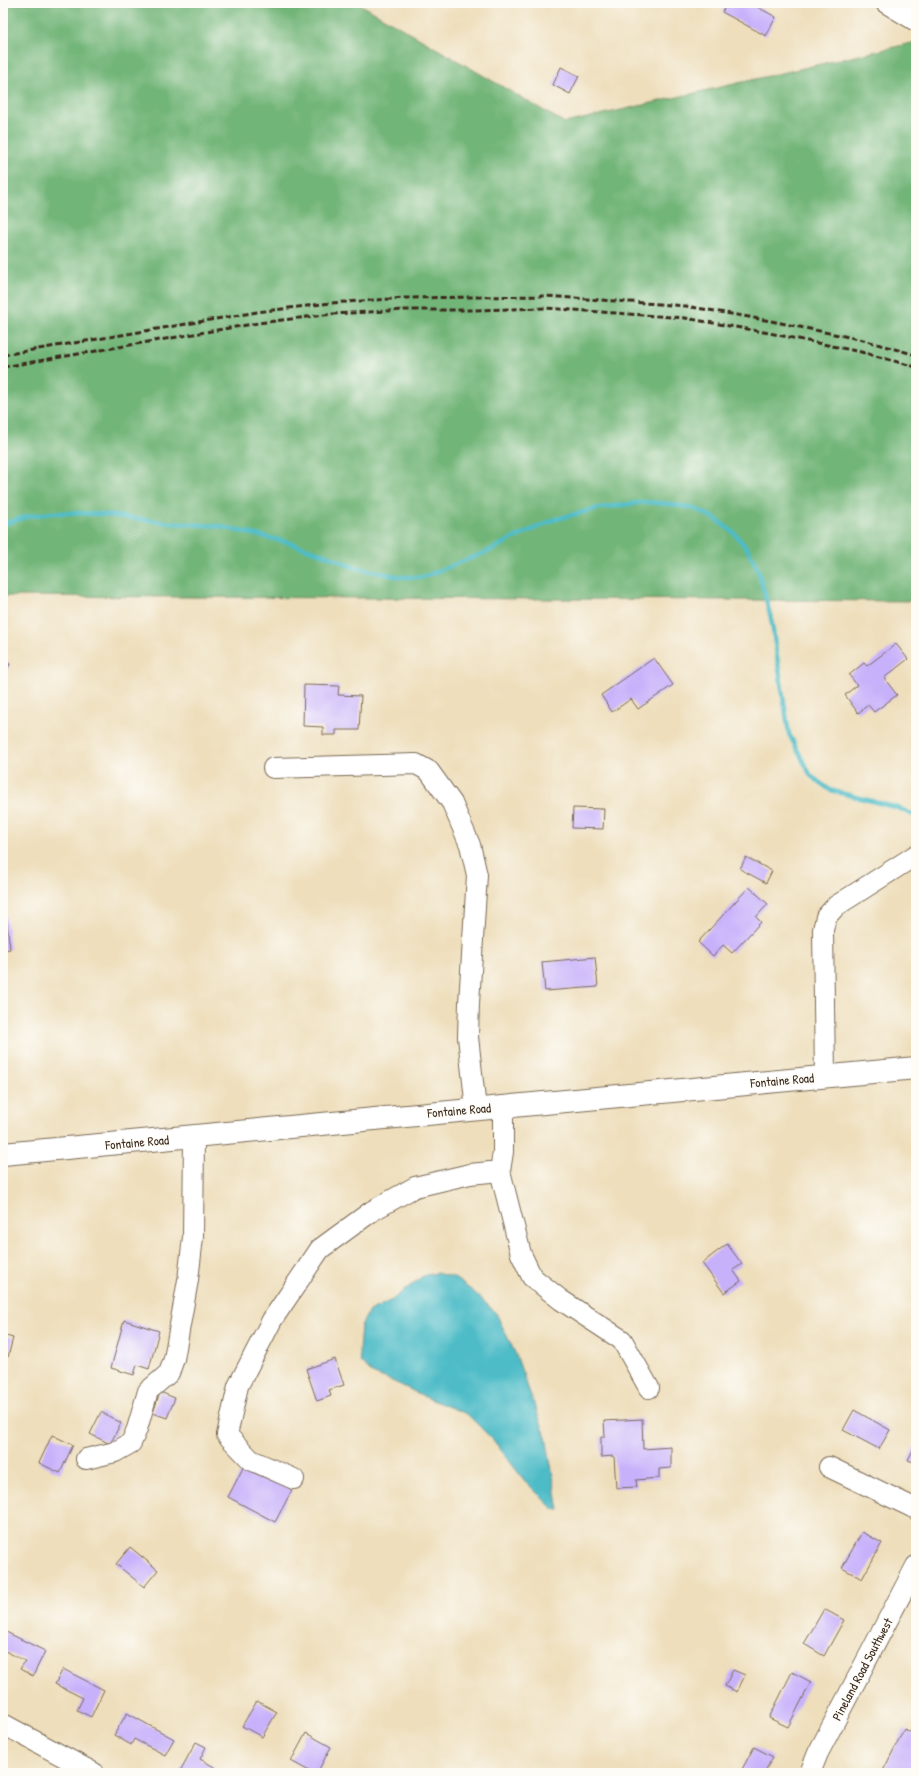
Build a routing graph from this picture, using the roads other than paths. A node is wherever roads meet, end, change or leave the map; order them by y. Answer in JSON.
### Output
{"nodes":[{"id":1,"x":886,"y":3,"type":"edge"},
{"id":2,"x":916,"y":21,"type":"edge"},
{"id":3,"x":273,"y":768,"type":"dead end"},
{"id":4,"x":916,"y":855,"type":"edge"},
{"id":5,"x":916,"y":1068,"type":"edge"},
{"id":6,"x":825,"y":1076,"type":"junction"},
{"id":7,"x":503,"y":1106,"type":"junction"},
{"id":8,"x":476,"y":1109,"type":"junction"},
{"id":9,"x":194,"y":1136,"type":"junction"},
{"id":10,"x":3,"y":1154,"type":"edge"},
{"id":11,"x":500,"y":1171,"type":"junction"},
{"id":12,"x":649,"y":1388,"type":"dead end"},
{"id":13,"x":86,"y":1459,"type":"dead end"},
{"id":14,"x":829,"y":1467,"type":"dead end"},
{"id":15,"x":294,"y":1479,"type":"dead end"},
{"id":16,"x":916,"y":1510,"type":"edge"},
{"id":17,"x":916,"y":1566,"type":"edge"},
{"id":18,"x":3,"y":1724,"type":"edge"},
{"id":19,"x":94,"y":1773,"type":"edge"},
{"id":20,"x":810,"y":1773,"type":"edge"}],
"edges":[{"from":1,"to":2,"type":"street"},
{"from":3,"to":8,"type":"street"},
{"from":4,"to":6,"type":"street"},
{"from":5,"to":6,"type":"main road","name":"Fontaine Road"},
{"from":6,"to":7,"type":"main road","name":"Fontaine Road"},
{"from":7,"to":8,"type":"main road","name":"Fontaine Road"},
{"from":7,"to":11,"type":"street"},
{"from":8,"to":9,"type":"main road","name":"Fontaine Road"},
{"from":9,"to":10,"type":"main road","name":"Fontaine Road"},
{"from":9,"to":13,"type":"street"},
{"from":11,"to":12,"type":"street"},
{"from":11,"to":15,"type":"street"},
{"from":14,"to":16,"type":"street"},
{"from":17,"to":20,"type":"street","name":"Pineland Road Southwest"},
{"from":18,"to":19,"type":"street"}]}
